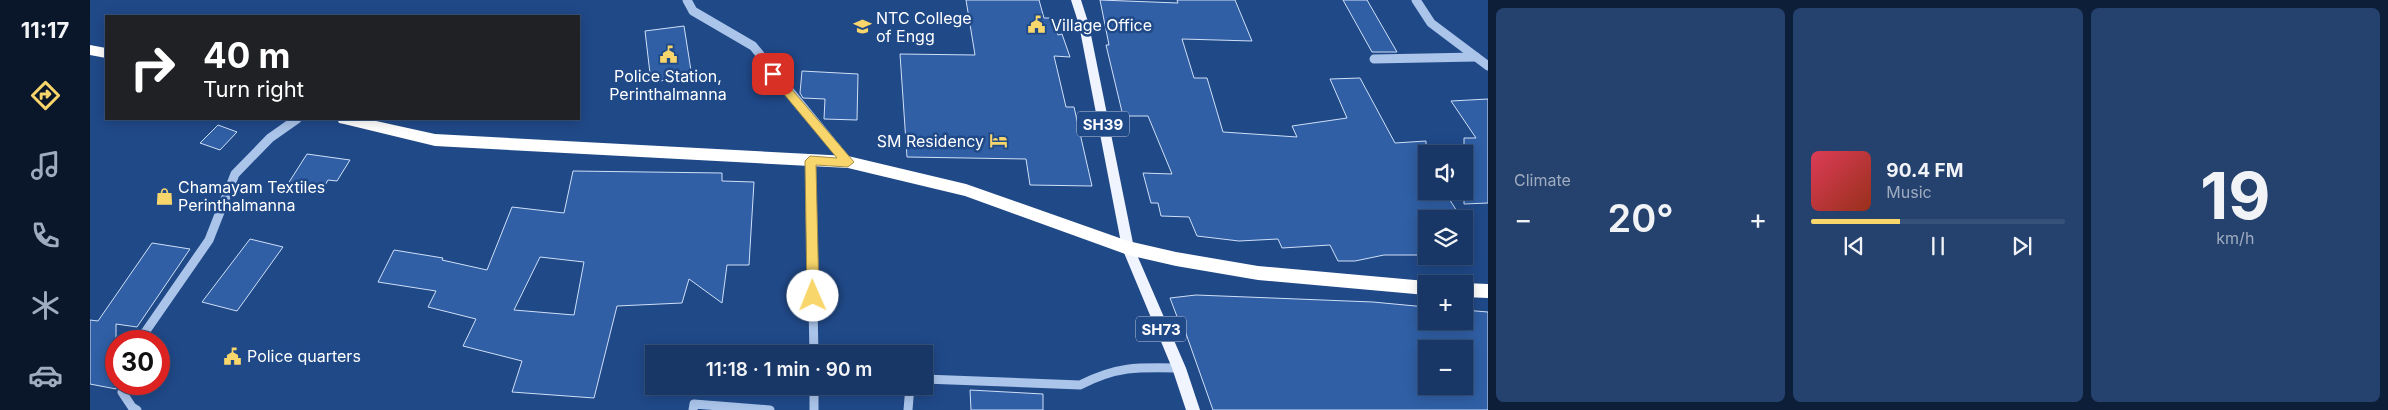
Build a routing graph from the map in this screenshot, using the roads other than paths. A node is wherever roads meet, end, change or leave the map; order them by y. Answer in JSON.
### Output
{"nodes":[{"id":1,"x":687,"y":0,"type":"edge"},
{"id":2,"x":1076,"y":0,"type":"edge"},
{"id":3,"x":1416,"y":0,"type":"edge"},
{"id":4,"x":90,"y":50,"type":"edge"},
{"id":5,"x":105,"y":53,"type":"edge"},
{"id":6,"x":1476,"y":56,"type":"junction"},
{"id":7,"x":1374,"y":59,"type":"dead end"},
{"id":8,"x":1488,"y":66,"type":"edge"},
{"id":9,"x":296,"y":120,"type":"edge"},
{"id":10,"x":348,"y":120,"type":"edge"},
{"id":11,"x":810,"y":161,"type":"junction"},
{"id":12,"x":848,"y":162,"type":"junction"},
{"id":13,"x":1128,"y":248,"type":"junction"},
{"id":14,"x":1418,"y":287,"type":"edge"},
{"id":15,"x":1473,"y":291,"type":"edge"},
{"id":16,"x":1488,"y":292,"type":"edge"},
{"id":17,"x":147,"y":330,"type":"edge"},
{"id":18,"x":814,"y":345,"type":"edge"},
{"id":19,"x":1179,"y":368,"type":"junction"},
{"id":20,"x":933,"y":379,"type":"edge"},
{"id":21,"x":124,"y":395,"type":"edge"},
{"id":22,"x":814,"y":395,"type":"edge"},
{"id":23,"x":909,"y":395,"type":"edge"},
{"id":24,"x":137,"y":410,"type":"edge"},
{"id":25,"x":693,"y":410,"type":"edge"},
{"id":26,"x":770,"y":410,"type":"edge"},
{"id":27,"x":814,"y":410,"type":"edge"},
{"id":28,"x":908,"y":410,"type":"edge"},
{"id":29,"x":1193,"y":410,"type":"edge"}],
"edges":[{"from":1,"to":12,"type":"street"},
{"from":2,"to":13,"type":"main road","number":"SH39"},
{"from":3,"to":6,"type":"street"},
{"from":4,"to":5,"type":"highway"},
{"from":6,"to":7,"type":"street"},
{"from":6,"to":8,"type":"street"},
{"from":9,"to":17,"type":"street"},
{"from":10,"to":11,"type":"highway"},
{"from":11,"to":12,"type":"highway"},
{"from":11,"to":18,"type":"street"},
{"from":12,"to":13,"type":"highway"},
{"from":13,"to":14,"type":"highway"},
{"from":13,"to":19,"type":"main road","number":"SH73"},
{"from":15,"to":16,"type":"highway"},
{"from":19,"to":20,"type":"street"},
{"from":19,"to":29,"type":"main road","number":"SH73"},
{"from":21,"to":24,"type":"street"},
{"from":22,"to":27,"type":"street"},
{"from":23,"to":28,"type":"street"},
{"from":25,"to":26,"type":"street"}]}
